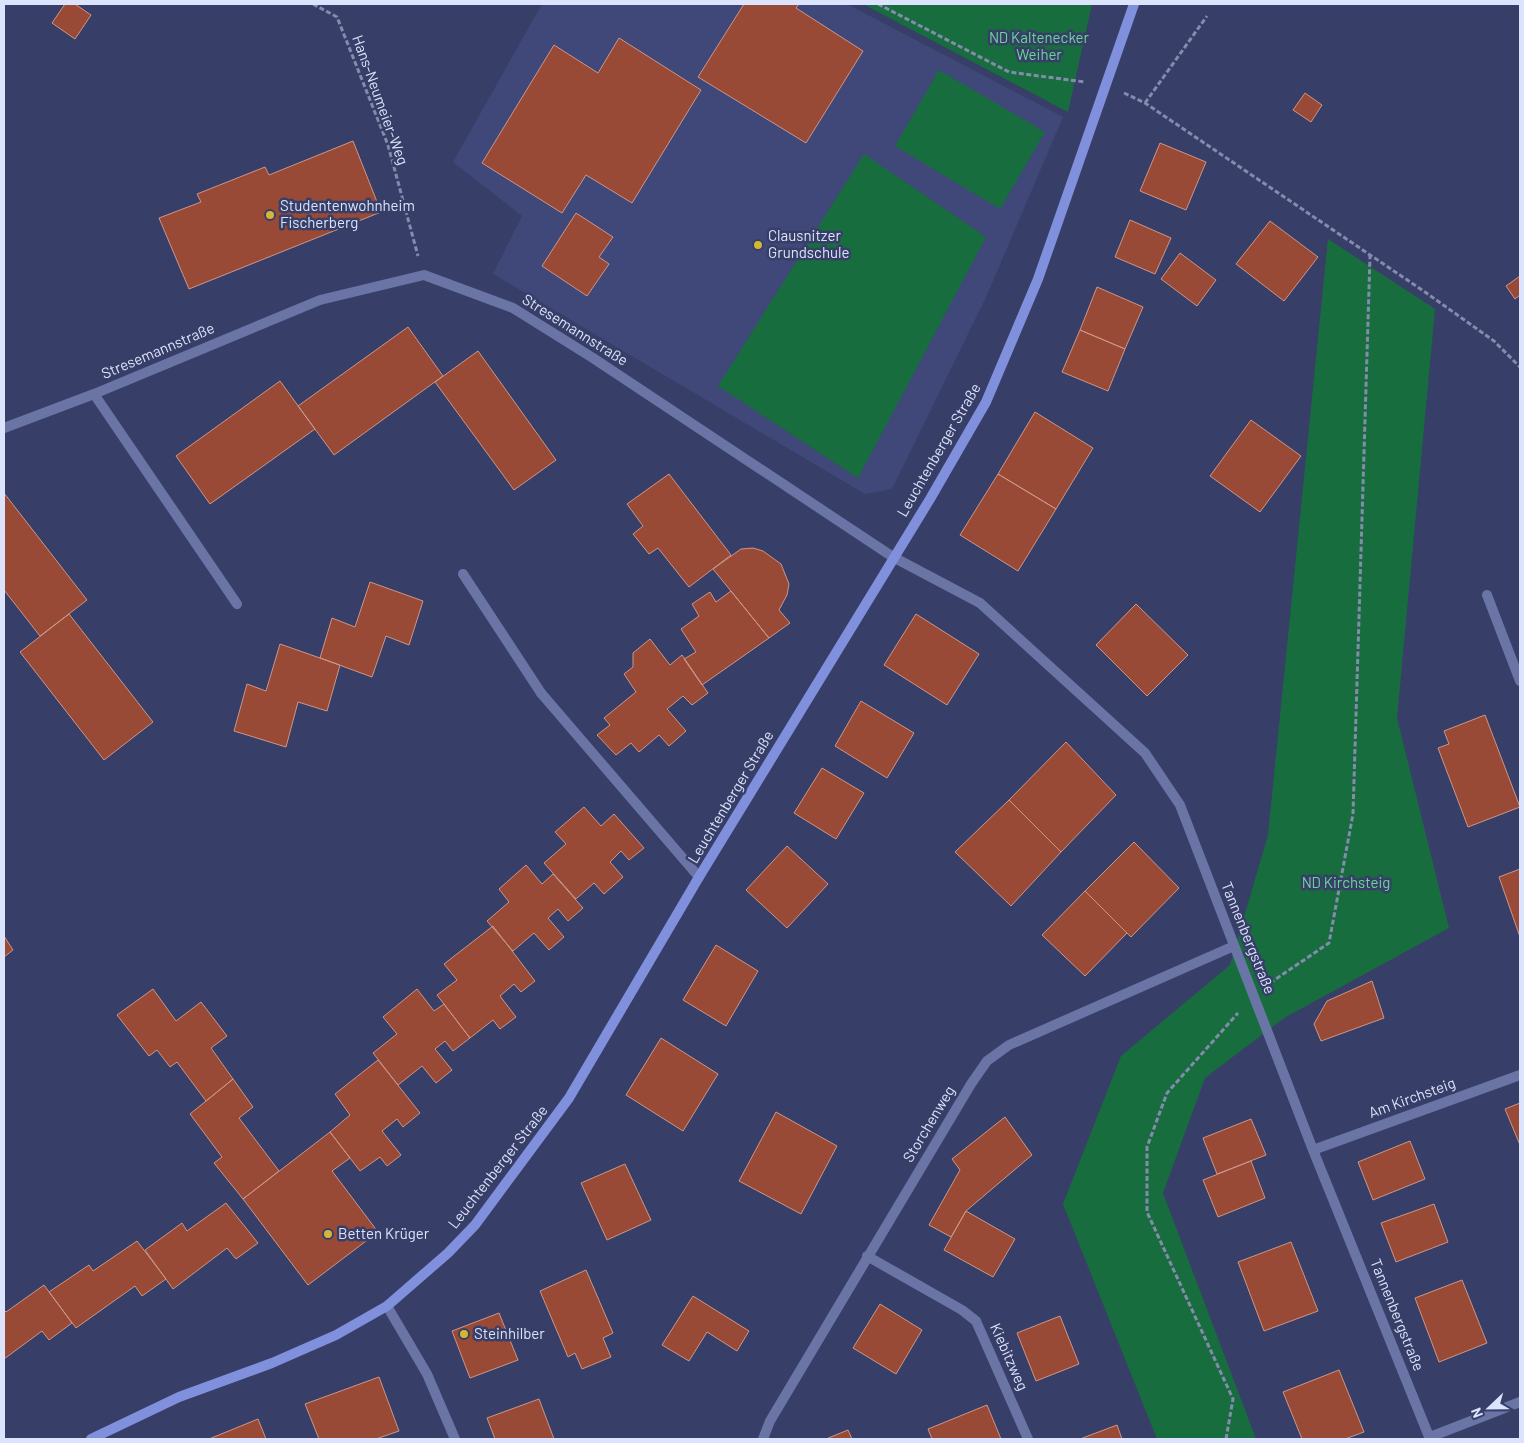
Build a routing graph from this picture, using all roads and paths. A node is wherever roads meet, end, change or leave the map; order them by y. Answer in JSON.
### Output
{"nodes":[{"id":1,"x":314,"y":4,"type":"edge"},
{"id":2,"x":878,"y":4,"type":"edge"},
{"id":3,"x":1134,"y":4,"type":"edge"},
{"id":4,"x":1207,"y":16,"type":"dead end"},
{"id":5,"x":1105,"y":84,"type":"junction"},
{"id":6,"x":1145,"y":103,"type":"junction"},
{"id":7,"x":1370,"y":256,"type":"junction"},
{"id":8,"x":424,"y":276,"type":"junction"},
{"id":9,"x":1520,"y":367,"type":"edge"},
{"id":10,"x":94,"y":394,"type":"junction"},
{"id":11,"x":4,"y":428,"type":"edge"},
{"id":12,"x":893,"y":558,"type":"junction"},
{"id":13,"x":463,"y":574,"type":"dead end"},
{"id":14,"x":1487,"y":595,"type":"dead end"},
{"id":15,"x":236,"y":604,"type":"dead end"},
{"id":16,"x":1520,"y":681,"type":"edge"},
{"id":17,"x":699,"y":877,"type":"junction"},
{"id":18,"x":1234,"y":946,"type":"junction"},
{"id":19,"x":1255,"y":994,"type":"junction"},
{"id":20,"x":1520,"y":1076,"type":"edge"},
{"id":21,"x":1313,"y":1150,"type":"junction"},
{"id":22,"x":867,"y":1256,"type":"junction"},
{"id":23,"x":386,"y":1306,"type":"junction"},
{"id":24,"x":1520,"y":1402,"type":"edge"},
{"id":25,"x":1430,"y":1438,"type":"edge"},
{"id":26,"x":91,"y":1439,"type":"edge"},
{"id":27,"x":455,"y":1439,"type":"edge"},
{"id":28,"x":763,"y":1439,"type":"edge"},
{"id":29,"x":1028,"y":1439,"type":"edge"},
{"id":30,"x":1226,"y":1439,"type":"edge"}],
"edges":[{"from":1,"to":8,"type":"path","name":"Hans-Neumeier-Weg"},
{"from":2,"to":5,"type":"path"},
{"from":3,"to":5,"type":"street","name":"Leuchtenberger Straße"},
{"from":4,"to":6,"type":"path"},
{"from":5,"to":6,"type":"path"},
{"from":5,"to":12,"type":"street","name":"Leuchtenberger Straße"},
{"from":6,"to":7,"type":"path"},
{"from":7,"to":9,"type":"path"},
{"from":7,"to":19,"type":"path"},
{"from":8,"to":10,"type":"street","name":"Stresemannstraße"},
{"from":8,"to":12,"type":"street","name":"Stresemannstraße"},
{"from":10,"to":11,"type":"street","name":"Stresemannstraße"},
{"from":10,"to":15,"type":"street","name":"Stresemannstraße"},
{"from":12,"to":17,"type":"street","name":"Leuchtenberger Straße"},
{"from":12,"to":18,"type":"street","name":"Tannenbergstraße"},
{"from":13,"to":17,"type":"street","name":"Leuchtenberger Straße"},
{"from":14,"to":16,"type":"street"},
{"from":17,"to":23,"type":"street","name":"Leuchtenberger Straße"},
{"from":18,"to":19,"type":"street","name":"Tannenbergstraße"},
{"from":18,"to":22,"type":"street","name":"Storchenweg"},
{"from":19,"to":21,"type":"street","name":"Tannenbergstraße"},
{"from":19,"to":30,"type":"path"},
{"from":20,"to":21,"type":"street","name":"Am Kirchsteig"},
{"from":21,"to":25,"type":"street","name":"Tannenbergstraße"},
{"from":22,"to":28,"type":"street","name":"Storchenweg"},
{"from":22,"to":29,"type":"street","name":"Kiebitzweg"},
{"from":23,"to":26,"type":"street","name":"Leuchtenberger Straße"},
{"from":23,"to":27,"type":"street"},
{"from":24,"to":25,"type":"street"}]}
